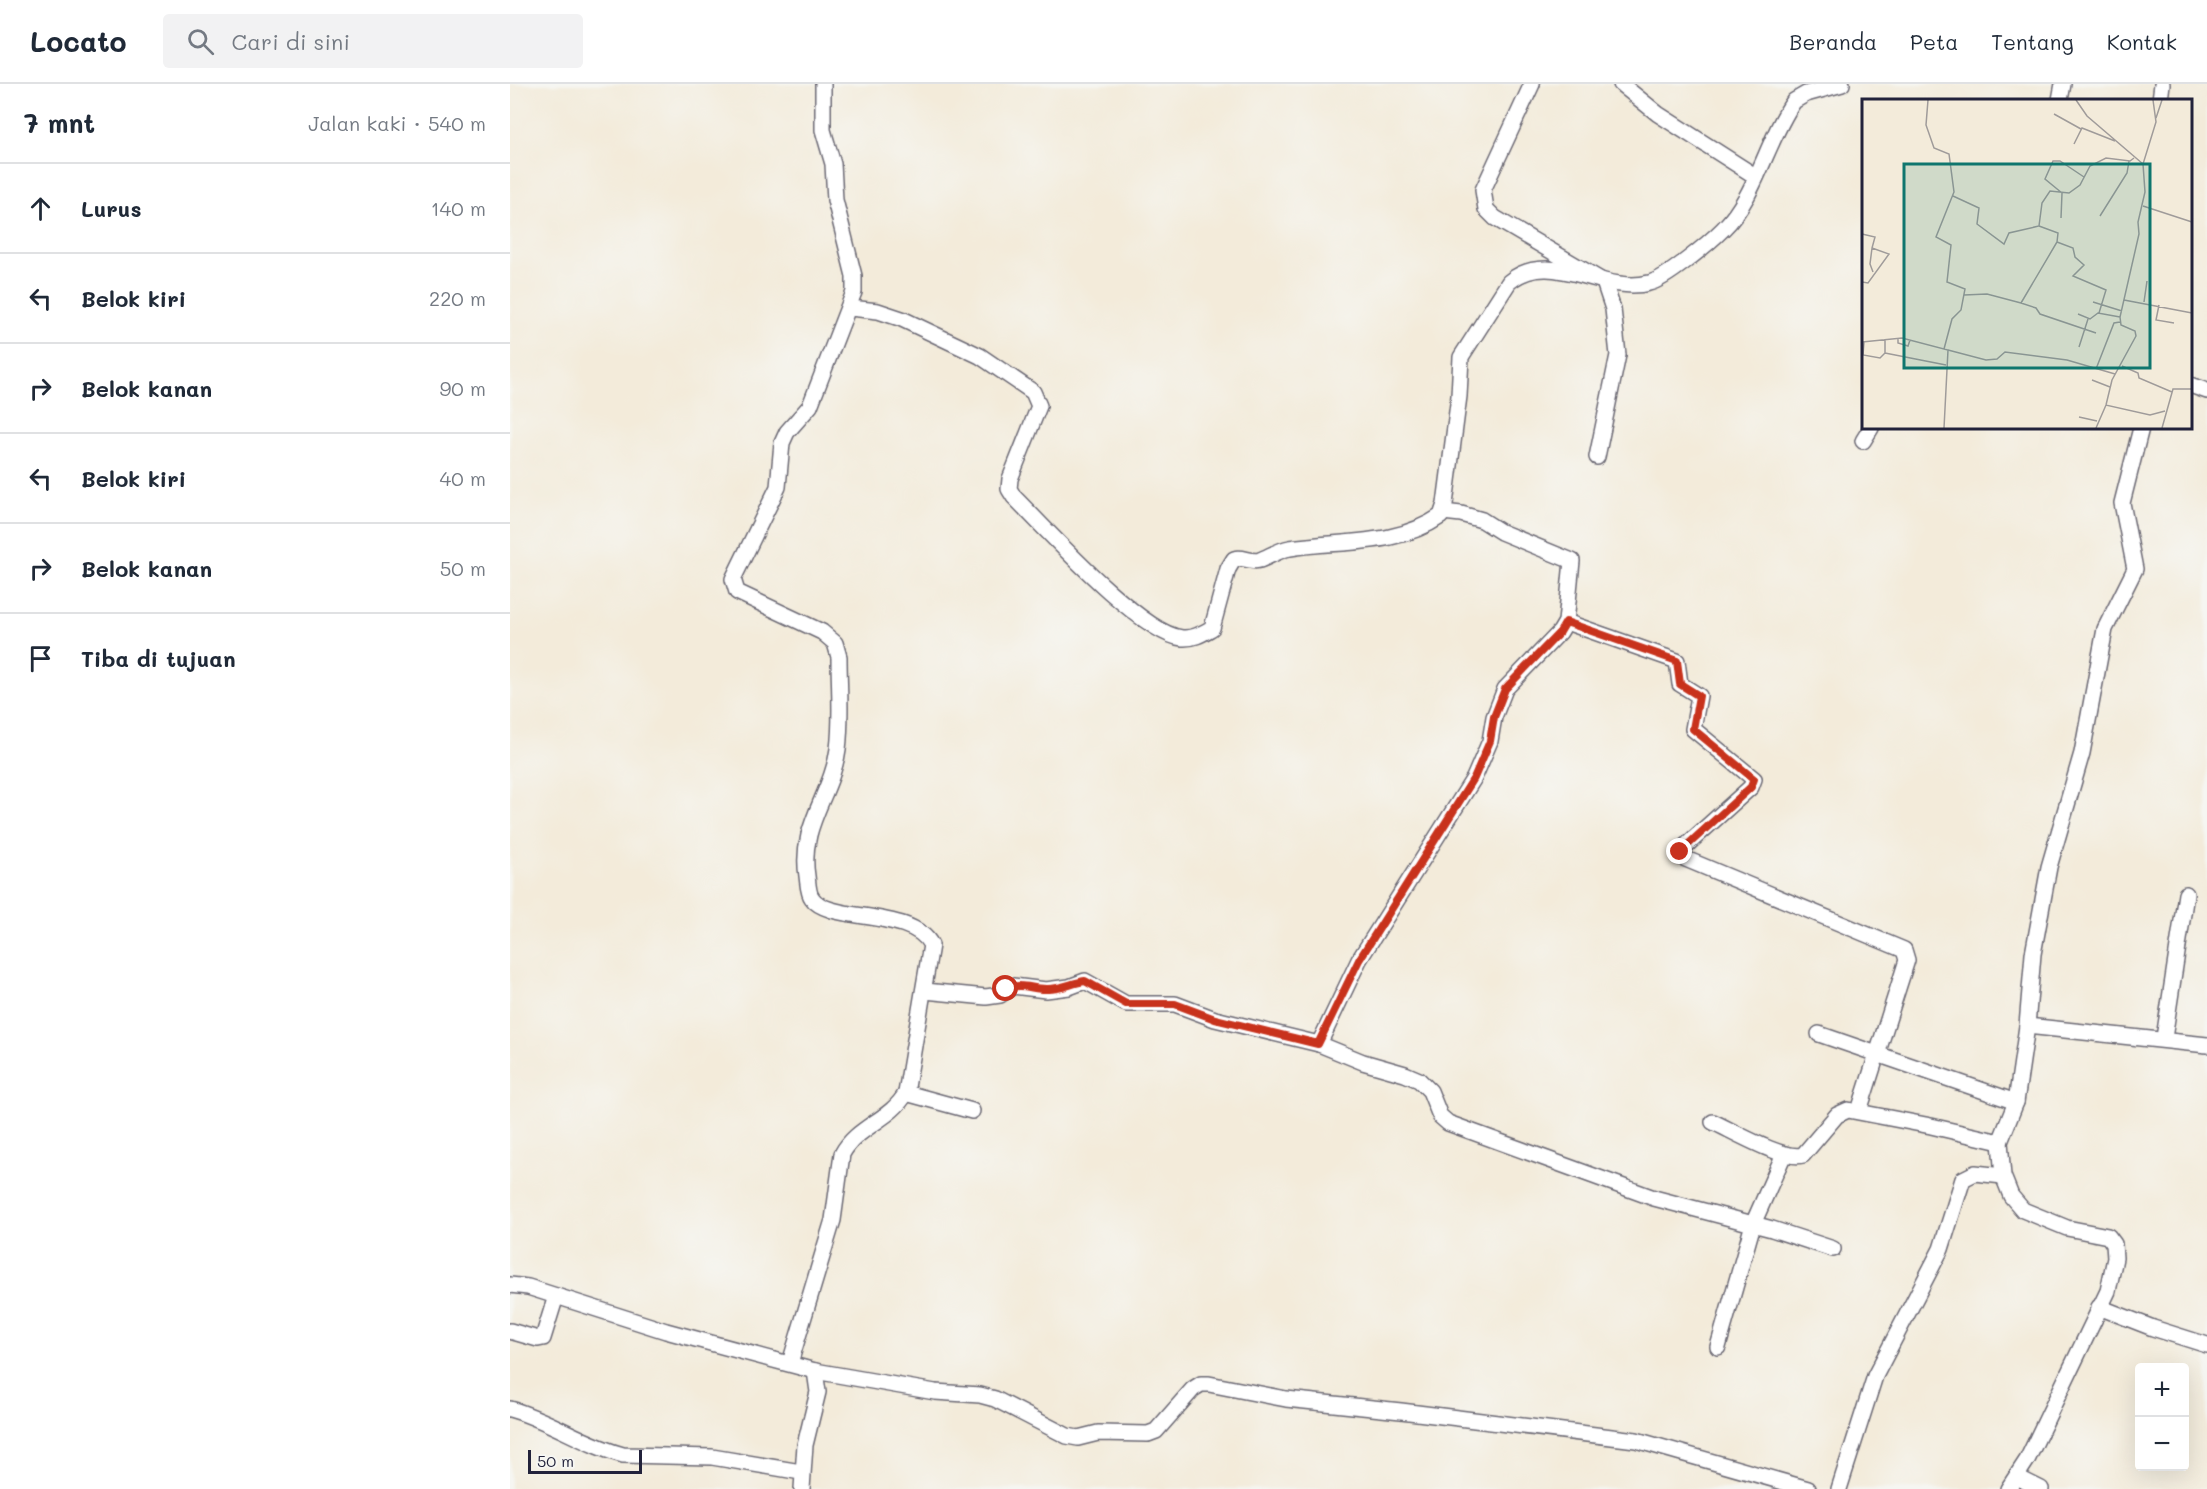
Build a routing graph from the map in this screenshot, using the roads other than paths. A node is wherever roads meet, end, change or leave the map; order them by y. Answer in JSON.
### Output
{"nodes":[{"id":1,"x":823,"y":84,"type":"edge"},
{"id":2,"x":1532,"y":84,"type":"edge"},
{"id":3,"x":1621,"y":84,"type":"edge"},
{"id":4,"x":1842,"y":84,"type":"edge"},
{"id":5,"x":2063,"y":84,"type":"edge"},
{"id":6,"x":2060,"y":99,"type":"edge"},
{"id":7,"x":1755,"y":176,"type":"junction"},
{"id":8,"x":1604,"y":282,"type":"junction"},
{"id":9,"x":849,"y":308,"type":"junction"},
{"id":10,"x":2192,"y":386,"type":"edge"},
{"id":11,"x":2207,"y":391,"type":"edge"},
{"id":12,"x":1871,"y":429,"type":"edge"},
{"id":13,"x":2141,"y":429,"type":"edge"},
{"id":14,"x":1863,"y":441,"type":"dead end"},
{"id":15,"x":1597,"y":457,"type":"dead end"},
{"id":16,"x":1443,"y":512,"type":"junction"},
{"id":17,"x":1566,"y":622,"type":"junction"},
{"id":18,"x":2186,"y":894,"type":"dead end"},
{"id":19,"x":925,"y":991,"type":"junction"},
{"id":20,"x":2027,"y":1026,"type":"junction"},
{"id":21,"x":1818,"y":1034,"type":"dead end"},
{"id":22,"x":2164,"y":1038,"type":"junction"},
{"id":23,"x":1318,"y":1044,"type":"junction"},
{"id":24,"x":2207,"y":1045,"type":"edge"},
{"id":25,"x":1878,"y":1054,"type":"junction"},
{"id":26,"x":906,"y":1093,"type":"junction"},
{"id":27,"x":2016,"y":1102,"type":"junction"},
{"id":28,"x":972,"y":1111,"type":"dead end"},
{"id":29,"x":1859,"y":1112,"type":"junction"},
{"id":30,"x":1713,"y":1122,"type":"dead end"},
{"id":31,"x":2000,"y":1142,"type":"junction"},
{"id":32,"x":1784,"y":1154,"type":"junction"},
{"id":33,"x":2003,"y":1176,"type":"junction"},
{"id":34,"x":1753,"y":1224,"type":"junction"},
{"id":35,"x":1833,"y":1249,"type":"dead end"},
{"id":36,"x":510,"y":1285,"type":"edge"},
{"id":37,"x":556,"y":1296,"type":"junction"},
{"id":38,"x":2099,"y":1307,"type":"junction"},
{"id":39,"x":510,"y":1331,"type":"edge"},
{"id":40,"x":2207,"y":1345,"type":"edge"},
{"id":41,"x":1718,"y":1347,"type":"dead end"},
{"id":42,"x":790,"y":1363,"type":"junction"},
{"id":43,"x":815,"y":1371,"type":"junction"},
{"id":44,"x":510,"y":1409,"type":"edge"},
{"id":45,"x":801,"y":1472,"type":"junction"},
{"id":46,"x":2013,"y":1483,"type":"edge"},
{"id":47,"x":802,"y":1489,"type":"edge"},
{"id":48,"x":1808,"y":1489,"type":"edge"},
{"id":49,"x":1839,"y":1489,"type":"edge"},
{"id":50,"x":2041,"y":1489,"type":"edge"}],
"edges":[{"from":1,"to":9,"type":"street"},
{"from":2,"to":8,"type":"street"},
{"from":3,"to":7,"type":"street"},
{"from":4,"to":7,"type":"street"},
{"from":5,"to":6,"type":"street"},
{"from":7,"to":8,"type":"street"},
{"from":8,"to":15,"type":"street"},
{"from":8,"to":16,"type":"street"},
{"from":9,"to":16,"type":"street"},
{"from":9,"to":19,"type":"street"},
{"from":10,"to":11,"type":"street"},
{"from":12,"to":14,"type":"street"},
{"from":13,"to":20,"type":"street"},
{"from":16,"to":17,"type":"street"},
{"from":17,"to":23,"type":"street"},
{"from":17,"to":25,"type":"street"},
{"from":18,"to":22,"type":"street"},
{"from":19,"to":23,"type":"street"},
{"from":19,"to":26,"type":"street"},
{"from":20,"to":22,"type":"street"},
{"from":20,"to":27,"type":"street"},
{"from":21,"to":25,"type":"street"},
{"from":22,"to":24,"type":"street"},
{"from":23,"to":34,"type":"street"},
{"from":25,"to":27,"type":"street"},
{"from":25,"to":29,"type":"street"},
{"from":26,"to":28,"type":"street"},
{"from":26,"to":42,"type":"street"},
{"from":27,"to":31,"type":"street"},
{"from":29,"to":31,"type":"street"},
{"from":29,"to":32,"type":"street"},
{"from":30,"to":32,"type":"street"},
{"from":31,"to":33,"type":"street"},
{"from":32,"to":34,"type":"street"},
{"from":33,"to":38,"type":"street"},
{"from":33,"to":49,"type":"street"},
{"from":34,"to":35,"type":"street"},
{"from":34,"to":41,"type":"street"},
{"from":36,"to":37,"type":"street"},
{"from":37,"to":39,"type":"street"},
{"from":37,"to":42,"type":"street"},
{"from":38,"to":40,"type":"street"},
{"from":38,"to":46,"type":"street"},
{"from":42,"to":43,"type":"street"},
{"from":43,"to":45,"type":"street"},
{"from":43,"to":48,"type":"street"},
{"from":44,"to":45,"type":"street"},
{"from":45,"to":47,"type":"street"},
{"from":46,"to":50,"type":"street"}]}
